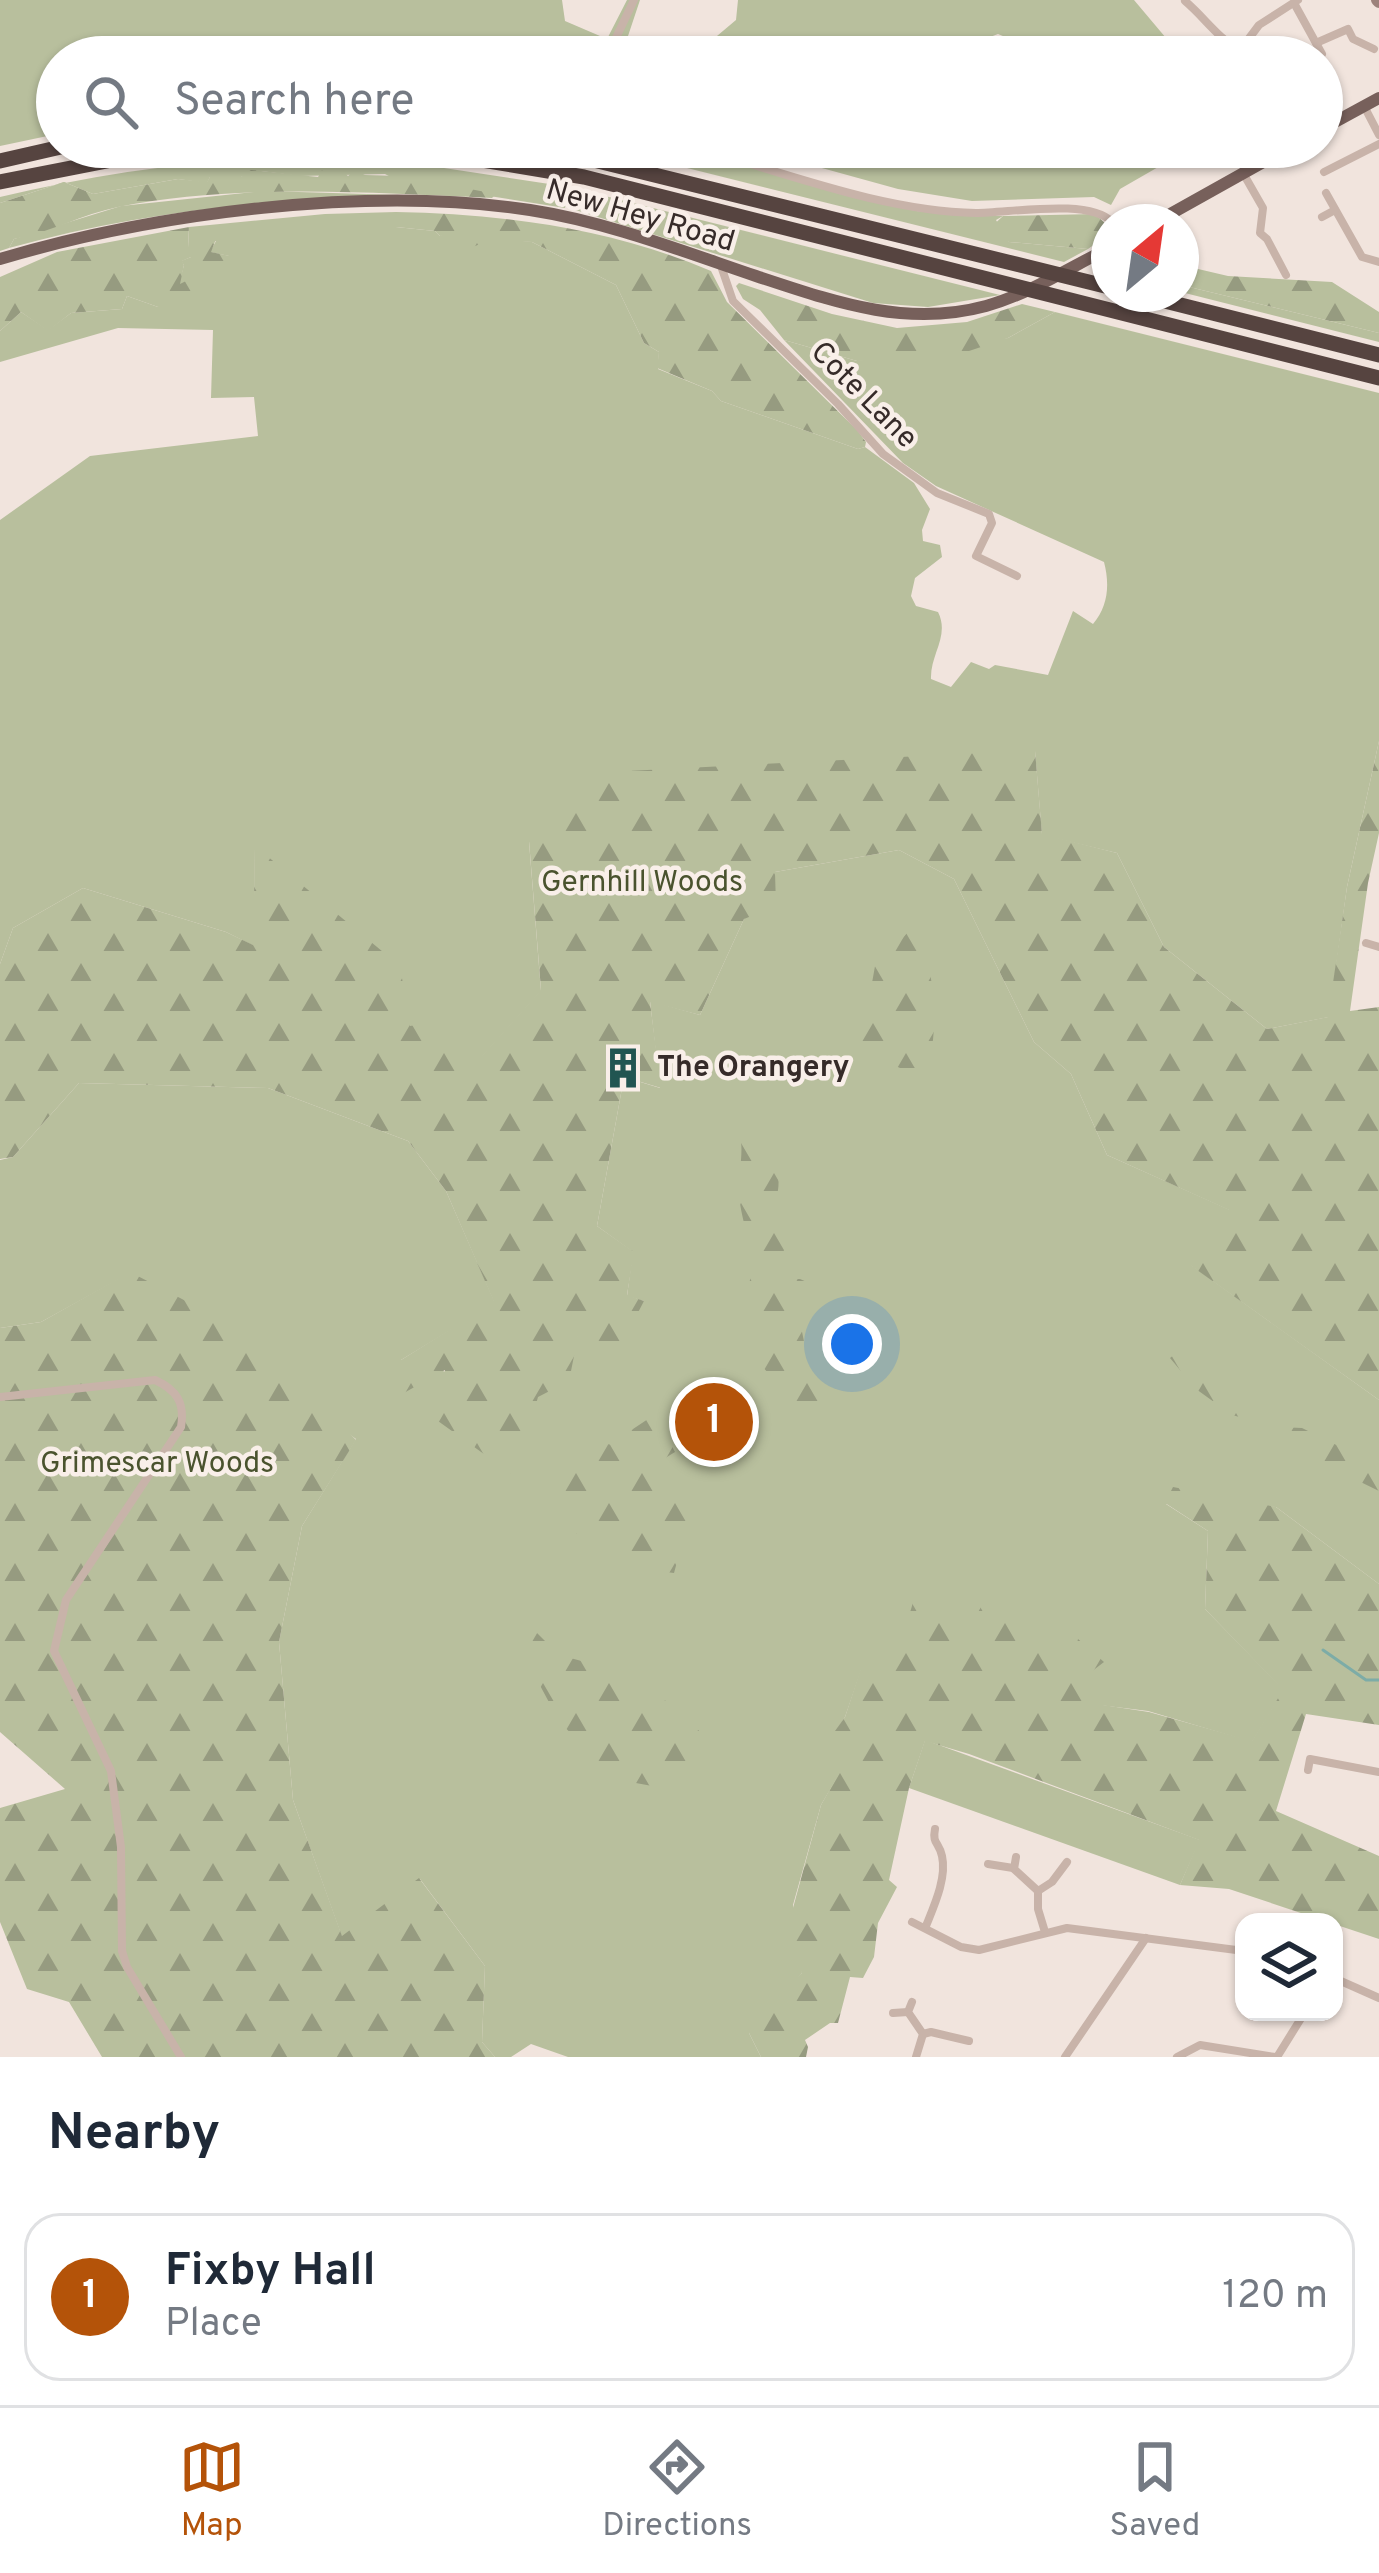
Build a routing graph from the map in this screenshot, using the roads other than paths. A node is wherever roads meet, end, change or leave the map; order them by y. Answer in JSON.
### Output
{"nodes":[{"id":1,"x":634,"y":0,"type":"edge"},
{"id":2,"x":1185,"y":1,"type":"edge"},
{"id":3,"x":1296,"y":2,"type":"edge"},
{"id":4,"x":616,"y":36,"type":"edge"},
{"id":5,"x":1218,"y":36,"type":"edge"},
{"id":6,"x":1250,"y":36,"type":"edge"},
{"id":7,"x":1313,"y":36,"type":"edge"},
{"id":8,"x":1332,"y":36,"type":"edge"},
{"id":9,"x":1374,"y":49,"type":"dead end"},
{"id":10,"x":1379,"y":98,"type":"edge"},
{"id":11,"x":1364,"y":106,"type":"junction"},
{"id":12,"x":1343,"y":118,"type":"edge"},
{"id":13,"x":1379,"y":139,"type":"edge"},
{"id":14,"x":36,"y":153,"type":"edge"},
{"id":15,"x":0,"y":161,"type":"edge"},
{"id":16,"x":1343,"y":161,"type":"edge"},
{"id":17,"x":71,"y":168,"type":"edge"},
{"id":18,"x":530,"y":168,"type":"edge"},
{"id":19,"x":627,"y":168,"type":"edge"},
{"id":20,"x":774,"y":168,"type":"edge"},
{"id":21,"x":1253,"y":168,"type":"edge"},
{"id":22,"x":1331,"y":168,"type":"edge"},
{"id":23,"x":1324,"y":172,"type":"dead end"},
{"id":24,"x":1244,"y":173,"type":"junction"},
{"id":25,"x":0,"y":182,"type":"edge"},
{"id":26,"x":1326,"y":193,"type":"dead end"},
{"id":27,"x":1188,"y":204,"type":"edge"},
{"id":28,"x":1091,"y":210,"type":"edge"},
{"id":29,"x":1335,"y":210,"type":"junction"},
{"id":30,"x":1322,"y":217,"type":"dead end"},
{"id":31,"x":1091,"y":257,"type":"edge"},
{"id":32,"x":0,"y":260,"type":"edge"},
{"id":33,"x":1379,"y":262,"type":"edge"},
{"id":34,"x":721,"y":264,"type":"junction"},
{"id":35,"x":1286,"y":275,"type":"dead end"},
{"id":36,"x":1091,"y":282,"type":"edge"},
{"id":37,"x":1199,"y":310,"type":"edge"},
{"id":38,"x":1379,"y":356,"type":"edge"},
{"id":39,"x":1379,"y":378,"type":"edge"},
{"id":40,"x":1017,"y":576,"type":"dead end"},
{"id":41,"x":1366,"y":944,"type":"dead end"},
{"id":42,"x":1379,"y":946,"type":"edge"},
{"id":43,"x":0,"y":1397,"type":"edge"},
{"id":44,"x":1308,"y":1770,"type":"dead end"},
{"id":45,"x":1379,"y":1772,"type":"edge"},
{"id":46,"x":935,"y":1829,"type":"dead end"},
{"id":47,"x":1016,"y":1857,"type":"dead end"},
{"id":48,"x":1066,"y":1862,"type":"dead end"},
{"id":49,"x":988,"y":1864,"type":"dead end"},
{"id":50,"x":1014,"y":1869,"type":"junction"},
{"id":51,"x":1038,"y":1891,"type":"junction"},
{"id":52,"x":912,"y":1922,"type":"dead end"},
{"id":53,"x":926,"y":1926,"type":"junction"},
{"id":54,"x":1045,"y":1931,"type":"junction"},
{"id":55,"x":1146,"y":1938,"type":"junction"},
{"id":56,"x":1235,"y":1950,"type":"edge"},
{"id":57,"x":1343,"y":1982,"type":"edge"},
{"id":58,"x":1379,"y":1998,"type":"edge"},
{"id":59,"x":893,"y":2013,"type":"dead end"},
{"id":60,"x":1299,"y":2021,"type":"edge"},
{"id":61,"x":923,"y":2034,"type":"junction"},
{"id":62,"x":970,"y":2041,"type":"dead end"},
{"id":63,"x":181,"y":2057,"type":"edge"},
{"id":64,"x":916,"y":2057,"type":"edge"},
{"id":65,"x":1065,"y":2057,"type":"edge"},
{"id":66,"x":1177,"y":2057,"type":"edge"},
{"id":67,"x":1276,"y":2057,"type":"edge"}],
"edges":[{"from":1,"to":4,"type":"street"},
{"from":2,"to":5,"type":"street"},
{"from":3,"to":6,"type":"street"},
{"from":3,"to":7,"type":"street"},
{"from":8,"to":9,"type":"street"},
{"from":10,"to":11,"type":"main road"},
{"from":11,"to":12,"type":"main road"},
{"from":11,"to":13,"type":"street"},
{"from":13,"to":16,"type":"street"},
{"from":14,"to":15,"type":"highway"},
{"from":17,"to":25,"type":"highway"},
{"from":18,"to":39,"type":"highway"},
{"from":19,"to":36,"type":"highway"},
{"from":20,"to":28,"type":"street"},
{"from":21,"to":24,"type":"main road"},
{"from":22,"to":23,"type":"street"},
{"from":24,"to":27,"type":"main road"},
{"from":24,"to":35,"type":"street"},
{"from":26,"to":29,"type":"street"},
{"from":29,"to":30,"type":"street"},
{"from":29,"to":33,"type":"street"},
{"from":31,"to":34,"type":"main road","name":"New Hey Road"},
{"from":32,"to":34,"type":"main road","name":"New Hey Road"},
{"from":34,"to":40,"type":"street","name":"Cote Lane"},
{"from":37,"to":38,"type":"highway"},
{"from":41,"to":42,"type":"street"},
{"from":43,"to":63,"type":"street"},
{"from":44,"to":45,"type":"street"},
{"from":46,"to":53,"type":"street"},
{"from":47,"to":50,"type":"street"},
{"from":48,"to":51,"type":"street"},
{"from":49,"to":50,"type":"street"},
{"from":50,"to":51,"type":"street"},
{"from":51,"to":54,"type":"street"},
{"from":52,"to":53,"type":"street"},
{"from":53,"to":54,"type":"street"},
{"from":54,"to":55,"type":"street"},
{"from":55,"to":56,"type":"street"},
{"from":55,"to":65,"type":"street"},
{"from":57,"to":58,"type":"street"},
{"from":59,"to":61,"type":"street"},
{"from":60,"to":67,"type":"street"},
{"from":61,"to":62,"type":"street"},
{"from":61,"to":64,"type":"street"},
{"from":66,"to":67,"type":"street"}]}
